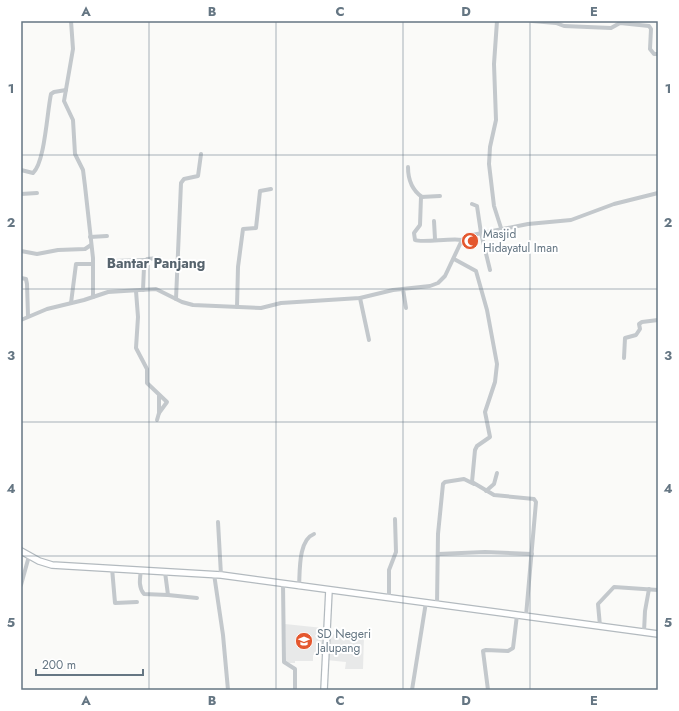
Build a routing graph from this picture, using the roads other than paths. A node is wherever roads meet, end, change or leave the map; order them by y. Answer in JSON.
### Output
{"nodes":[{"id":1,"x":71,"y":21,"type":"edge"},
{"id":2,"x":496,"y":21,"type":"edge"},
{"id":3,"x":532,"y":21,"type":"edge"},
{"id":4,"x":596,"y":21,"type":"edge"},
{"id":5,"x":639,"y":22,"type":"edge"},
{"id":6,"x":596,"y":27,"type":"junction"},
{"id":7,"x":658,"y":54,"type":"edge"},
{"id":8,"x":66,"y":90,"type":"junction"},
{"id":9,"x":201,"y":154,"type":"dead end"},
{"id":10,"x":408,"y":167,"type":"dead end"},
{"id":11,"x":21,"y":170,"type":"edge"},
{"id":12,"x":271,"y":189,"type":"dead end"},
{"id":13,"x":37,"y":193,"type":"dead end"},
{"id":14,"x":658,"y":193,"type":"edge"},
{"id":15,"x":21,"y":194,"type":"edge"},
{"id":16,"x":422,"y":196,"type":"junction"},
{"id":17,"x":440,"y":196,"type":"dead end"},
{"id":18,"x":472,"y":204,"type":"dead end"},
{"id":19,"x":434,"y":221,"type":"dead end"},
{"id":20,"x":501,"y":228,"type":"junction"},
{"id":21,"x":481,"y":234,"type":"junction"},
{"id":22,"x":107,"y":236,"type":"dead end"},
{"id":23,"x":90,"y":237,"type":"junction"},
{"id":24,"x":435,"y":239,"type":"junction"},
{"id":25,"x":462,"y":240,"type":"junction"},
{"id":26,"x":91,"y":245,"type":"junction"},
{"id":27,"x":21,"y":251,"type":"edge"},
{"id":28,"x":159,"y":258,"type":"dead end"},
{"id":29,"x":454,"y":259,"type":"junction"},
{"id":30,"x":146,"y":260,"type":"junction"},
{"id":31,"x":113,"y":261,"type":"dead end"},
{"id":32,"x":92,"y":264,"type":"junction"},
{"id":33,"x":490,"y":270,"type":"dead end"},
{"id":34,"x":21,"y":278,"type":"edge"},
{"id":35,"x":403,"y":289,"type":"junction"},
{"id":36,"x":143,"y":290,"type":"junction"},
{"id":37,"x":136,"y":291,"type":"junction"},
{"id":38,"x":93,"y":297,"type":"junction"},
{"id":39,"x":360,"y":298,"type":"junction"},
{"id":40,"x":176,"y":300,"type":"junction"},
{"id":41,"x":71,"y":303,"type":"junction"},
{"id":42,"x":237,"y":307,"type":"junction"},
{"id":43,"x":406,"y":308,"type":"dead end"},
{"id":44,"x":28,"y":316,"type":"junction"},
{"id":45,"x":21,"y":320,"type":"edge"},
{"id":46,"x":658,"y":320,"type":"edge"},
{"id":47,"x":369,"y":340,"type":"dead end"},
{"id":48,"x":624,"y":358,"type":"dead end"},
{"id":49,"x":159,"y":396,"type":"junction"},
{"id":50,"x":159,"y":413,"type":"junction"},
{"id":51,"x":157,"y":420,"type":"dead end"},
{"id":52,"x":497,"y":473,"type":"dead end"},
{"id":53,"x":474,"y":484,"type":"junction"},
{"id":54,"x":486,"y":491,"type":"junction"},
{"id":55,"x":395,"y":519,"type":"dead end"},
{"id":56,"x":218,"y":522,"type":"dead end"},
{"id":57,"x":314,"y":534,"type":"dead end"},
{"id":58,"x":21,"y":551,"type":"edge"},
{"id":59,"x":438,"y":554,"type":"junction"},
{"id":60,"x":532,"y":554,"type":"junction"},
{"id":61,"x":29,"y":556,"type":"junction"},
{"id":62,"x":112,"y":568,"type":"junction"},
{"id":63,"x":141,"y":570,"type":"junction"},
{"id":64,"x":165,"y":572,"type":"junction"},
{"id":65,"x":214,"y":574,"type":"junction"},
{"id":66,"x":221,"y":575,"type":"junction"},
{"id":67,"x":284,"y":584,"type":"junction"},
{"id":68,"x":21,"y":585,"type":"edge"},
{"id":69,"x":299,"y":586,"type":"junction"},
{"id":70,"x":649,"y":589,"type":"junction"},
{"id":71,"x":329,"y":590,"type":"junction"},
{"id":72,"x":658,"y":590,"type":"edge"},
{"id":73,"x":168,"y":595,"type":"junction"},
{"id":74,"x":197,"y":598,"type":"dead end"},
{"id":75,"x":389,"y":598,"type":"junction"},
{"id":76,"x":137,"y":602,"type":"dead end"},
{"id":77,"x":426,"y":602,"type":"junction"},
{"id":78,"x":437,"y":604,"type":"junction"},
{"id":79,"x":517,"y":615,"type":"junction"},
{"id":80,"x":526,"y":616,"type":"junction"},
{"id":81,"x":600,"y":626,"type":"junction"},
{"id":82,"x":644,"y":632,"type":"junction"},
{"id":83,"x":658,"y":634,"type":"edge"},
{"id":84,"x":228,"y":690,"type":"edge"},
{"id":85,"x":295,"y":690,"type":"edge"},
{"id":86,"x":324,"y":690,"type":"edge"},
{"id":87,"x":412,"y":690,"type":"edge"},
{"id":88,"x":488,"y":690,"type":"edge"}],
"edges":[{"from":1,"to":8,"type":"street"},
{"from":2,"to":20,"type":"street"},
{"from":3,"to":6,"type":"street"},
{"from":4,"to":6,"type":"street"},
{"from":5,"to":6,"type":"street"},
{"from":5,"to":7,"type":"street"},
{"from":8,"to":11,"type":"street"},
{"from":8,"to":23,"type":"street"},
{"from":9,"to":40,"type":"street"},
{"from":10,"to":16,"type":"street"},
{"from":12,"to":42,"type":"street"},
{"from":13,"to":15,"type":"street"},
{"from":14,"to":20,"type":"street"},
{"from":16,"to":17,"type":"street"},
{"from":16,"to":24,"type":"street"},
{"from":18,"to":21,"type":"street"},
{"from":19,"to":24,"type":"street"},
{"from":20,"to":21,"type":"street"},
{"from":21,"to":25,"type":"street"},
{"from":21,"to":33,"type":"street"},
{"from":22,"to":23,"type":"street"},
{"from":23,"to":26,"type":"street"},
{"from":24,"to":25,"type":"street"},
{"from":25,"to":29,"type":"street"},
{"from":26,"to":27,"type":"street"},
{"from":26,"to":32,"type":"street"},
{"from":28,"to":30,"type":"street"},
{"from":29,"to":35,"type":"street"},
{"from":29,"to":53,"type":"street"},
{"from":30,"to":31,"type":"street"},
{"from":30,"to":36,"type":"street"},
{"from":32,"to":38,"type":"street"},
{"from":32,"to":41,"type":"street"},
{"from":34,"to":44,"type":"street"},
{"from":35,"to":39,"type":"street"},
{"from":35,"to":43,"type":"street"},
{"from":36,"to":37,"type":"street"},
{"from":36,"to":40,"type":"street"},
{"from":37,"to":38,"type":"street"},
{"from":37,"to":49,"type":"street"},
{"from":38,"to":41,"type":"street"},
{"from":39,"to":42,"type":"street"},
{"from":39,"to":47,"type":"street"},
{"from":40,"to":42,"type":"street"},
{"from":41,"to":44,"type":"street"},
{"from":44,"to":45,"type":"street"},
{"from":46,"to":48,"type":"street"},
{"from":49,"to":50,"type":"street"},
{"from":49,"to":50,"type":"street"},
{"from":50,"to":51,"type":"street"},
{"from":52,"to":54,"type":"street"},
{"from":53,"to":54,"type":"street"},
{"from":53,"to":59,"type":"street"},
{"from":54,"to":60,"type":"street"},
{"from":55,"to":75,"type":"street"},
{"from":56,"to":66,"type":"street"},
{"from":57,"to":69,"type":"street"},
{"from":58,"to":61,"type":"street"},
{"from":59,"to":60,"type":"street"},
{"from":59,"to":78,"type":"street"},
{"from":60,"to":80,"type":"street"},
{"from":61,"to":62,"type":"street"},
{"from":61,"to":68,"type":"street"},
{"from":62,"to":63,"type":"street"},
{"from":62,"to":76,"type":"street"},
{"from":63,"to":64,"type":"street"},
{"from":63,"to":73,"type":"street"},
{"from":64,"to":65,"type":"street"},
{"from":64,"to":73,"type":"street"},
{"from":65,"to":66,"type":"street"},
{"from":65,"to":84,"type":"street"},
{"from":66,"to":67,"type":"street"},
{"from":67,"to":69,"type":"street"},
{"from":67,"to":85,"type":"street"},
{"from":69,"to":71,"type":"street"},
{"from":70,"to":72,"type":"street"},
{"from":70,"to":81,"type":"street"},
{"from":70,"to":82,"type":"street"},
{"from":71,"to":75,"type":"street"},
{"from":71,"to":86,"type":"street"},
{"from":73,"to":74,"type":"street"},
{"from":75,"to":77,"type":"street"},
{"from":77,"to":78,"type":"street"},
{"from":77,"to":87,"type":"street"},
{"from":78,"to":79,"type":"street"},
{"from":79,"to":80,"type":"street"},
{"from":79,"to":88,"type":"street"},
{"from":80,"to":81,"type":"street"},
{"from":81,"to":82,"type":"street"},
{"from":82,"to":83,"type":"street"}]}
